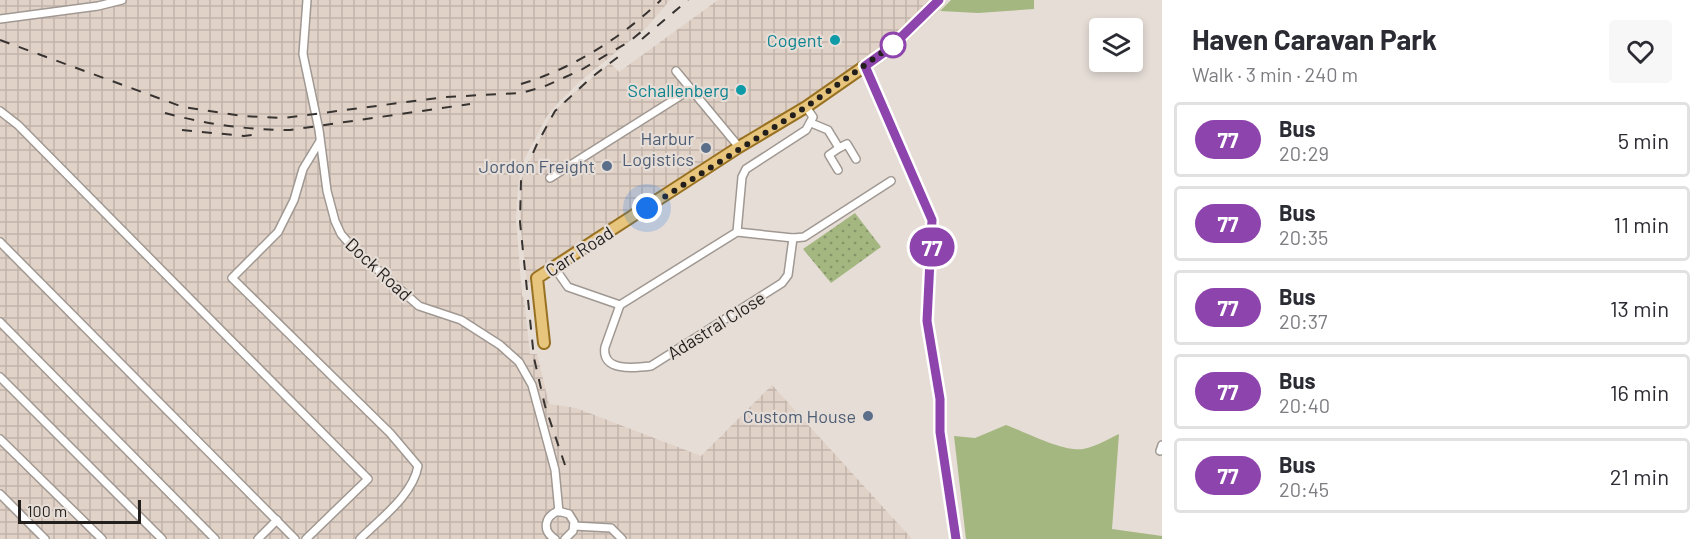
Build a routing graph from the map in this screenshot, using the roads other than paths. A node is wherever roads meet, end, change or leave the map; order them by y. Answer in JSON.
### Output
{"nodes":[{"id":1,"x":122,"y":0,"type":"edge"},
{"id":2,"x":307,"y":0,"type":"edge"},
{"id":3,"x":939,"y":0,"type":"edge"},
{"id":4,"x":0,"y":19,"type":"edge"},
{"id":5,"x":865,"y":66,"type":"junction"},
{"id":6,"x":676,"y":71,"type":"dead end"},
{"id":7,"x":691,"y":89,"type":"junction"},
{"id":8,"x":806,"y":107,"type":"junction"},
{"id":9,"x":0,"y":111,"type":"edge"},
{"id":10,"x":811,"y":123,"type":"junction"},
{"id":11,"x":320,"y":141,"type":"junction"},
{"id":12,"x":739,"y":147,"type":"junction"},
{"id":13,"x":839,"y":148,"type":"junction"},
{"id":14,"x":856,"y":159,"type":"dead end"},
{"id":15,"x":838,"y":170,"type":"dead end"},
{"id":16,"x":550,"y":178,"type":"dead end"},
{"id":17,"x":891,"y":181,"type":"dead end"},
{"id":18,"x":737,"y":232,"type":"junction"},
{"id":19,"x":792,"y":238,"type":"junction"},
{"id":20,"x":0,"y":242,"type":"edge"},
{"id":21,"x":554,"y":267,"type":"junction"},
{"id":22,"x":620,"y":305,"type":"junction"},
{"id":23,"x":0,"y":322,"type":"edge"},
{"id":24,"x":544,"y":344,"type":"dead end"},
{"id":25,"x":0,"y":377,"type":"edge"},
{"id":26,"x":0,"y":439,"type":"edge"},
{"id":27,"x":0,"y":494,"type":"edge"},
{"id":28,"x":559,"y":512,"type":"junction"},
{"id":29,"x":277,"y":520,"type":"junction"},
{"id":30,"x":574,"y":533,"type":"edge"},
{"id":31,"x":45,"y":539,"type":"edge"},
{"id":32,"x":102,"y":539,"type":"edge"},
{"id":33,"x":162,"y":539,"type":"edge"},
{"id":34,"x":215,"y":539,"type":"edge"},
{"id":35,"x":258,"y":539,"type":"edge"},
{"id":36,"x":295,"y":539,"type":"edge"},
{"id":37,"x":306,"y":539,"type":"edge"},
{"id":38,"x":360,"y":539,"type":"edge"},
{"id":39,"x":555,"y":539,"type":"edge"},
{"id":40,"x":565,"y":539,"type":"edge"},
{"id":41,"x":622,"y":539,"type":"edge"},
{"id":42,"x":956,"y":539,"type":"edge"}],
"edges":[{"from":1,"to":4,"type":"street"},
{"from":2,"to":11,"type":"street","name":"Dock Road"},
{"from":3,"to":5,"type":"main road","name":"Carr Road"},
{"from":5,"to":8,"type":"main road","name":"Carr Road"},
{"from":5,"to":42,"type":"street"},
{"from":6,"to":7,"type":"street"},
{"from":7,"to":12,"type":"street"},
{"from":7,"to":16,"type":"street"},
{"from":8,"to":10,"type":"street"},
{"from":8,"to":12,"type":"main road","name":"Carr Road"},
{"from":9,"to":37,"type":"street"},
{"from":10,"to":13,"type":"street"},
{"from":10,"to":18,"type":"street"},
{"from":11,"to":28,"type":"street","name":"Dock Road"},
{"from":11,"to":38,"type":"street"},
{"from":12,"to":21,"type":"main road","name":"Carr Road"},
{"from":13,"to":14,"type":"street"},
{"from":13,"to":15,"type":"street"},
{"from":17,"to":19,"type":"street"},
{"from":18,"to":19,"type":"street"},
{"from":18,"to":22,"type":"street"},
{"from":19,"to":22,"type":"street","name":"Adastral Close"},
{"from":20,"to":29,"type":"street"},
{"from":21,"to":22,"type":"street"},
{"from":21,"to":24,"type":"main road","name":"Carr Road"},
{"from":23,"to":34,"type":"street"},
{"from":25,"to":33,"type":"street"},
{"from":26,"to":32,"type":"street"},
{"from":27,"to":31,"type":"street"},
{"from":28,"to":30,"type":"street"},
{"from":28,"to":39,"type":"street"},
{"from":29,"to":35,"type":"street"},
{"from":29,"to":36,"type":"street"},
{"from":30,"to":40,"type":"street"},
{"from":30,"to":41,"type":"street"}]}
